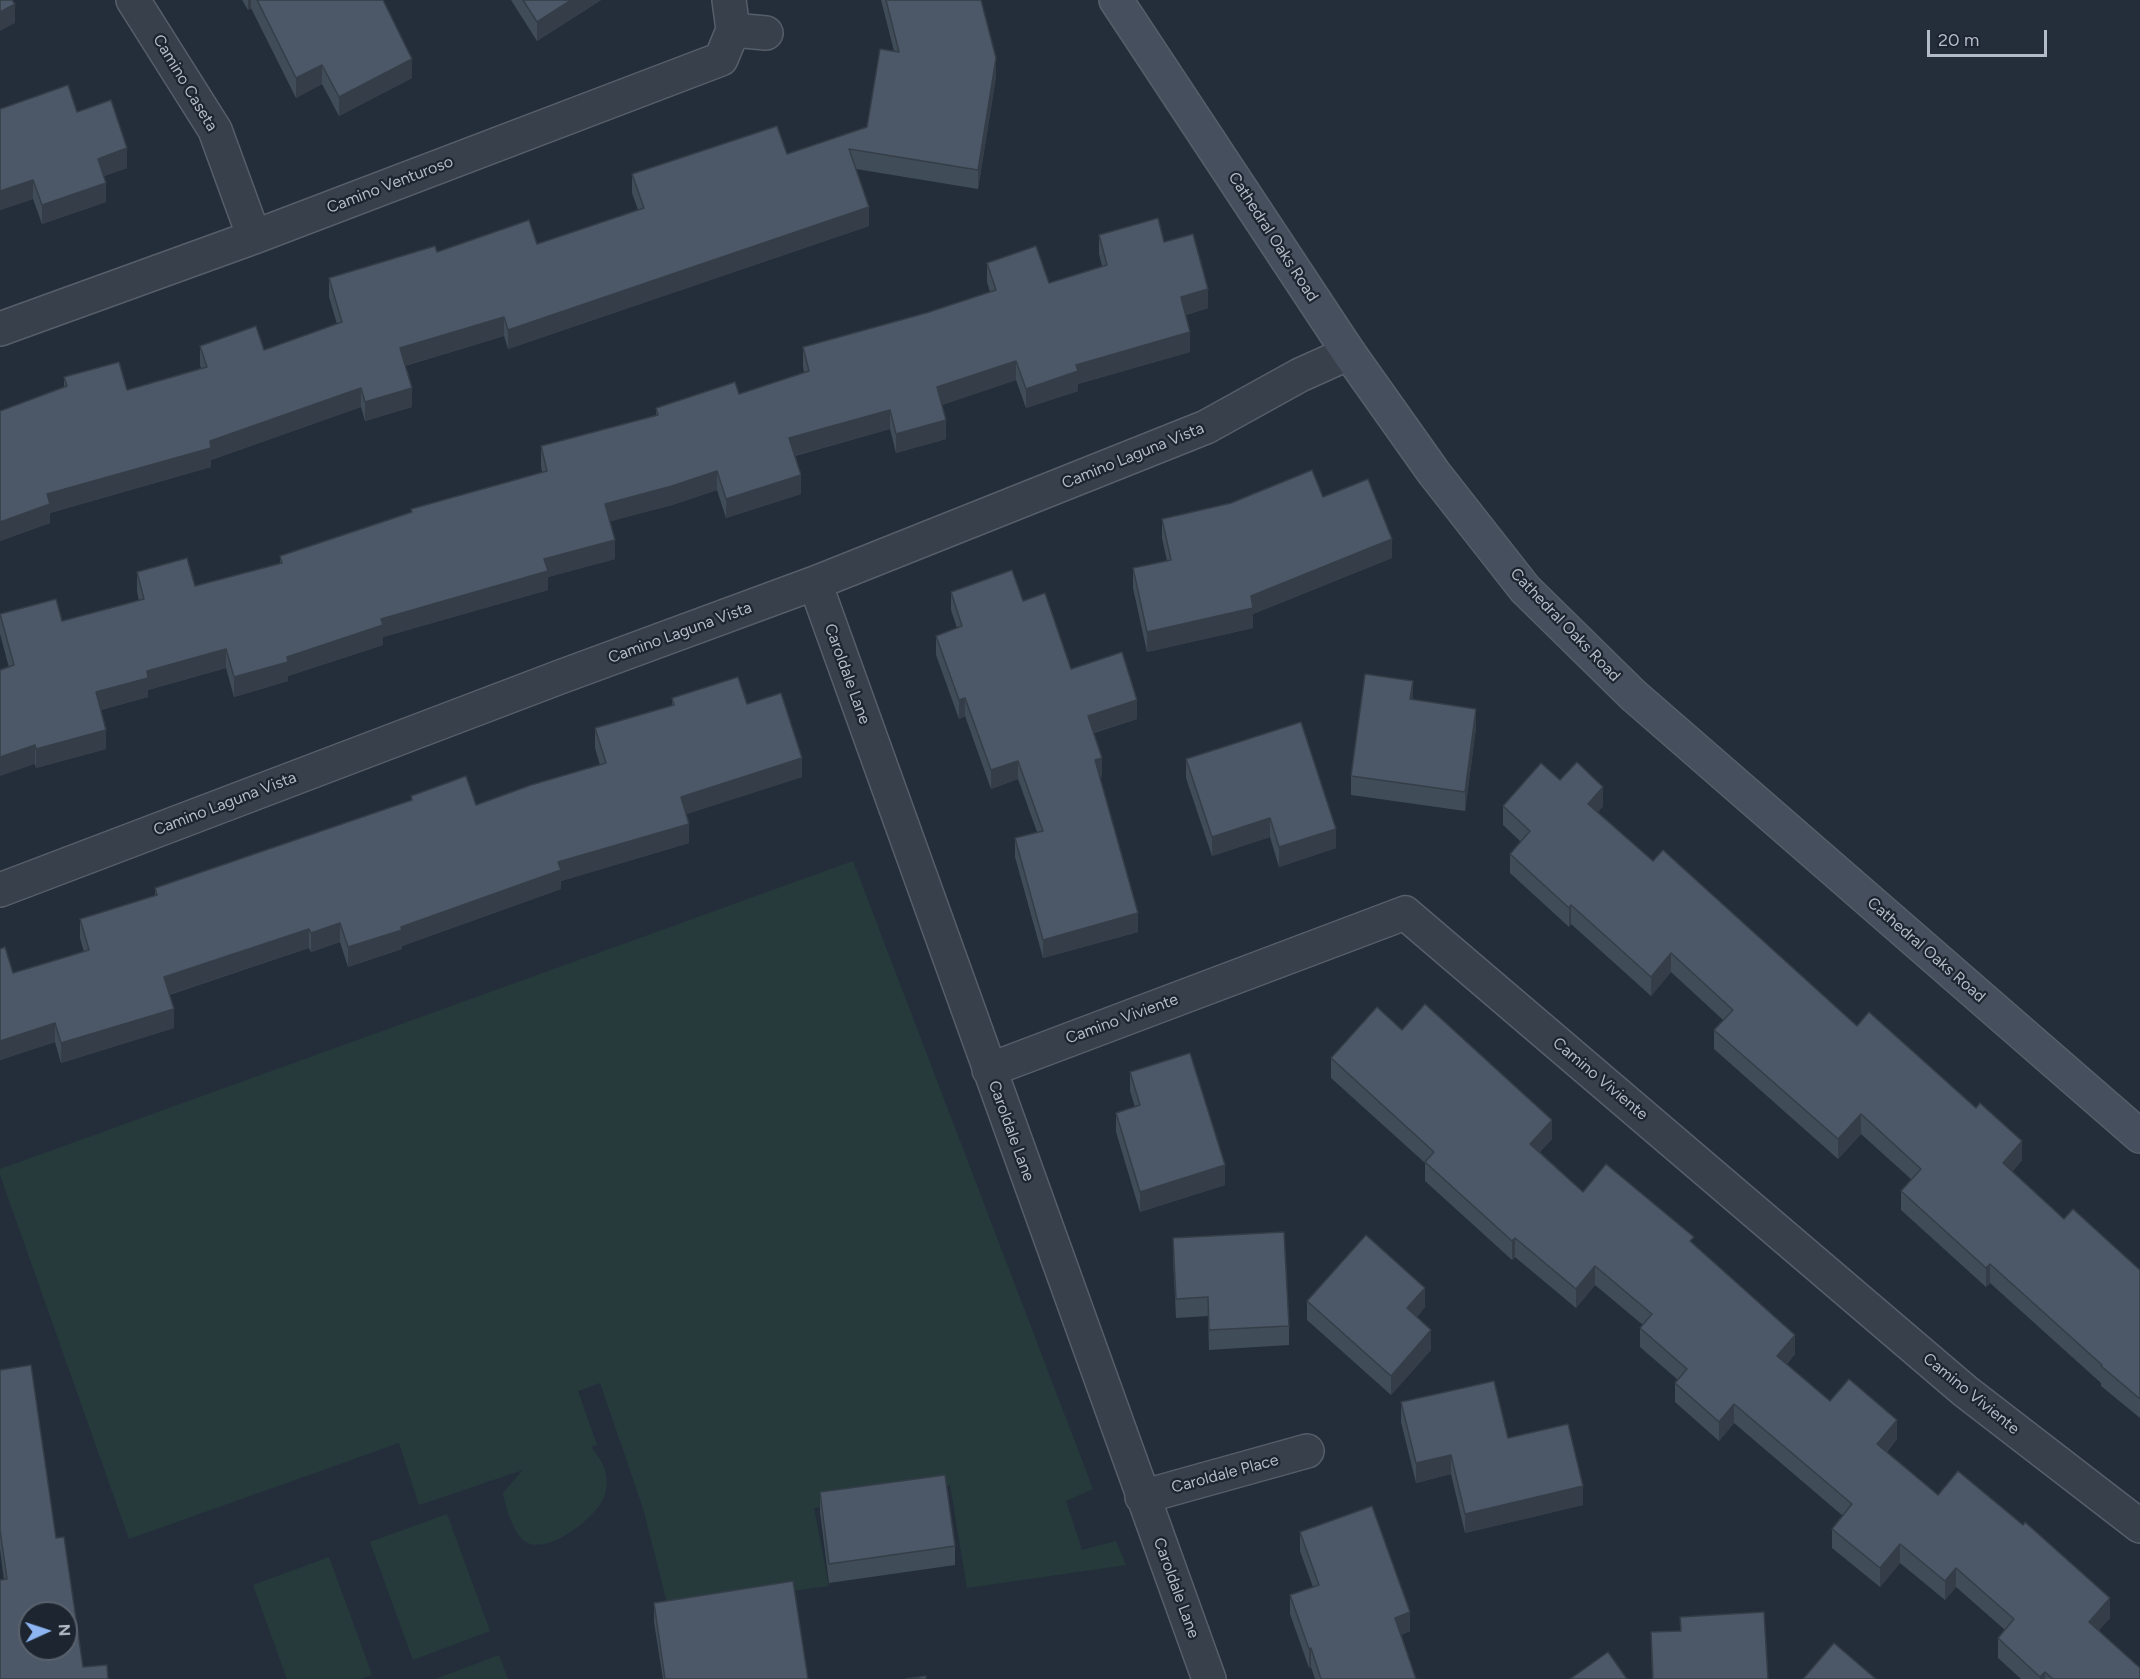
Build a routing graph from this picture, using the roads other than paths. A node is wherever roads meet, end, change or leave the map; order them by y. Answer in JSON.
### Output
{"nodes":[{"id":1,"x":133,"y":0,"type":"edge"},
{"id":2,"x":1116,"y":0,"type":"edge"},
{"id":3,"x":731,"y":15,"type":"edge"},
{"id":4,"x":766,"y":33,"type":"dead end"},
{"id":5,"x":254,"y":237,"type":"junction"},
{"id":6,"x":0,"y":329,"type":"edge"},
{"id":7,"x":1350,"y":353,"type":"junction"},
{"id":8,"x":815,"y":583,"type":"junction"},
{"id":9,"x":0,"y":890,"type":"edge"},
{"id":10,"x":989,"y":1070,"type":"junction"},
{"id":11,"x":2140,"y":1136,"type":"edge"},
{"id":12,"x":1307,"y":1451,"type":"dead end"},
{"id":13,"x":1142,"y":1497,"type":"junction"},
{"id":14,"x":2140,"y":1526,"type":"edge"},
{"id":15,"x":1209,"y":1679,"type":"edge"}],
"edges":[{"from":1,"to":5,"type":"street","name":"Camino Caseta"},
{"from":2,"to":7,"type":"main road","name":"Cathedral Oaks Road"},
{"from":3,"to":4,"type":"street"},
{"from":3,"to":5,"type":"street","name":"Camino Venturoso"},
{"from":5,"to":6,"type":"street","name":"Camino Venturoso"},
{"from":7,"to":8,"type":"street","name":"Camino Laguna Vista"},
{"from":7,"to":11,"type":"main road","name":"Cathedral Oaks Road"},
{"from":8,"to":9,"type":"street","name":"Camino Laguna Vista"},
{"from":8,"to":10,"type":"street","name":"Caroldale Lane"},
{"from":10,"to":13,"type":"street","name":"Caroldale Lane"},
{"from":10,"to":14,"type":"street","name":"Camino Viviente"},
{"from":12,"to":13,"type":"street","name":"Caroldale Place"},
{"from":13,"to":15,"type":"street","name":"Caroldale Lane"}]}
